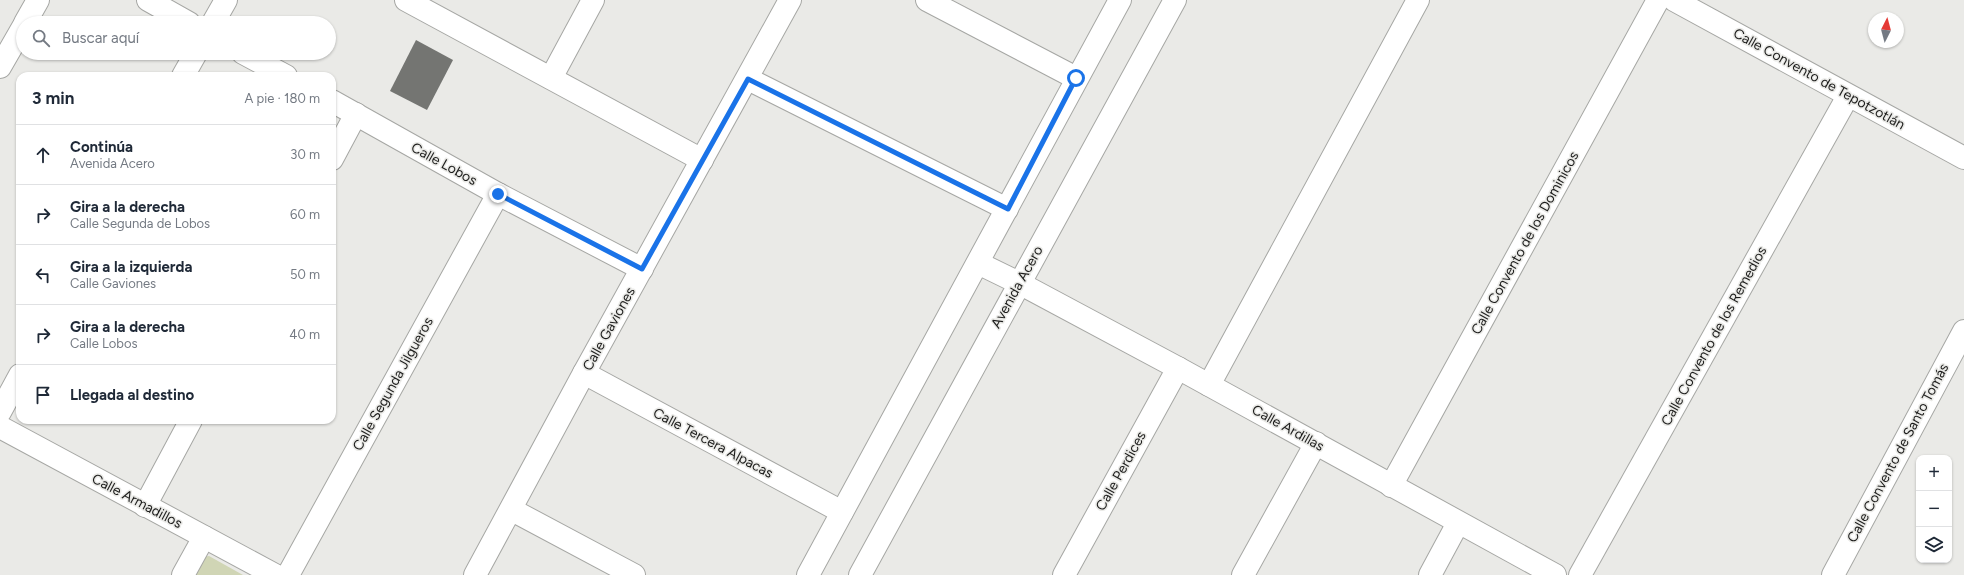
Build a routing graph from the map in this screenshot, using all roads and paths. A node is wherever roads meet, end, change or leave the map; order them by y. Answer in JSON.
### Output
{"nodes":[{"id":1,"x":38,"y":0,"type":"edge"},
{"id":2,"x":148,"y":0,"type":"edge"},
{"id":3,"x":226,"y":0,"type":"edge"},
{"id":4,"x":593,"y":0,"type":"edge"},
{"id":5,"x":790,"y":0,"type":"edge"},
{"id":6,"x":927,"y":0,"type":"edge"},
{"id":7,"x":1120,"y":0,"type":"edge"},
{"id":8,"x":1175,"y":0,"type":"edge"},
{"id":9,"x":1418,"y":0,"type":"edge"},
{"id":10,"x":1658,"y":0,"type":"edge"},
{"id":11,"x":1674,"y":0,"type":"edge"},
{"id":12,"x":415,"y":2,"type":"edge"},
{"id":13,"x":29,"y":16,"type":"edge"},
{"id":14,"x":177,"y":16,"type":"edge"},
{"id":15,"x":217,"y":16,"type":"edge"},
{"id":16,"x":16,"y":39,"type":"edge"},
{"id":17,"x":192,"y":60,"type":"edge"},
{"id":18,"x":257,"y":60,"type":"edge"},
{"id":19,"x":0,"y":67,"type":"edge"},
{"id":20,"x":186,"y":72,"type":"edge"},
{"id":21,"x":279,"y":72,"type":"edge"},
{"id":22,"x":551,"y":78,"type":"junction"},
{"id":23,"x":1076,"y":78,"type":"junction"},
{"id":24,"x":748,"y":79,"type":"junction"},
{"id":25,"x":1848,"y":96,"type":"junction"},
{"id":26,"x":336,"y":103,"type":"edge"},
{"id":27,"x":356,"y":114,"type":"junction"},
{"id":28,"x":336,"y":152,"type":"edge"},
{"id":29,"x":1964,"y":158,"type":"edge"},
{"id":30,"x":702,"y":160,"type":"junction"},
{"id":31,"x":498,"y":194,"type":"junction"},
{"id":32,"x":1008,"y":209,"type":"junction"},
{"id":33,"x":978,"y":263,"type":"junction"},
{"id":34,"x":642,"y":269,"type":"junction"},
{"id":35,"x":1019,"y":283,"type":"junction"},
{"id":36,"x":1964,"y":331,"type":"edge"},
{"id":37,"x":1178,"y":368,"type":"junction"},
{"id":38,"x":584,"y":374,"type":"junction"},
{"id":39,"x":16,"y":382,"type":"edge"},
{"id":40,"x":1209,"y":385,"type":"junction"},
{"id":41,"x":0,"y":412,"type":"edge"},
{"id":42,"x":189,"y":424,"type":"edge"},
{"id":43,"x":0,"y":427,"type":"edge"},
{"id":44,"x":1316,"y":443,"type":"junction"},
{"id":45,"x":1392,"y":486,"type":"junction"},
{"id":46,"x":145,"y":506,"type":"junction"},
{"id":47,"x":512,"y":510,"type":"junction"},
{"id":48,"x":842,"y":512,"type":"junction"},
{"id":49,"x":1458,"y":523,"type":"junction"},
{"id":50,"x":204,"y":537,"type":"junction"},
{"id":51,"x":183,"y":575,"type":"edge"},
{"id":52,"x":275,"y":575,"type":"edge"},
{"id":53,"x":288,"y":575,"type":"edge"},
{"id":54,"x":475,"y":575,"type":"edge"},
{"id":55,"x":634,"y":575,"type":"edge"},
{"id":56,"x":808,"y":575,"type":"edge"},
{"id":57,"x":860,"y":575,"type":"edge"},
{"id":58,"x":1064,"y":575,"type":"edge"},
{"id":59,"x":1243,"y":575,"type":"edge"},
{"id":60,"x":1430,"y":575,"type":"edge"},
{"id":61,"x":1555,"y":575,"type":"edge"},
{"id":62,"x":1580,"y":575,"type":"edge"},
{"id":63,"x":1833,"y":575,"type":"edge"}],
"edges":[{"from":1,"to":13,"type":"street"},
{"from":2,"to":14,"type":"street"},
{"from":3,"to":15,"type":"street"},
{"from":4,"to":22,"type":"street"},
{"from":5,"to":24,"type":"street","name":"Calle Gaviones"},
{"from":6,"to":23,"type":"street"},
{"from":7,"to":23,"type":"street"},
{"from":8,"to":35,"type":"street","name":"Avenida Acero"},
{"from":9,"to":40,"type":"street"},
{"from":10,"to":45,"type":"street","name":"Calle Convento de los Dominicos"},
{"from":11,"to":25,"type":"street","name":"Calle Convento de Tepotzotlán"},
{"from":12,"to":22,"type":"street"},
{"from":16,"to":19,"type":"street"},
{"from":17,"to":20,"type":"street"},
{"from":18,"to":21,"type":"street"},
{"from":22,"to":30,"type":"street"},
{"from":23,"to":32,"type":"street"},
{"from":24,"to":30,"type":"street","name":"Calle Gaviones"},
{"from":24,"to":32,"type":"street"},
{"from":25,"to":29,"type":"street","name":"Calle Convento de Tepotzotlán"},
{"from":25,"to":62,"type":"street","name":"Calle Convento de los Remedios"},
{"from":26,"to":27,"type":"street","name":"Calle Lobos"},
{"from":27,"to":28,"type":"street"},
{"from":27,"to":31,"type":"street","name":"Calle Lobos"},
{"from":30,"to":34,"type":"street","name":"Calle Gaviones"},
{"from":31,"to":34,"type":"street","name":"Calle Lobos"},
{"from":31,"to":53,"type":"street","name":"Calle Segunda Jilgueros"},
{"from":32,"to":33,"type":"street"},
{"from":33,"to":35,"type":"street","name":"Calle Ardillas"},
{"from":33,"to":48,"type":"street"},
{"from":34,"to":38,"type":"street","name":"Calle Gaviones"},
{"from":35,"to":37,"type":"street","name":"Calle Ardillas"},
{"from":35,"to":57,"type":"street","name":"Avenida Acero"},
{"from":36,"to":63,"type":"street","name":"Calle Convento de Santo Tomás"},
{"from":37,"to":40,"type":"street","name":"Calle Ardillas"},
{"from":37,"to":58,"type":"street","name":"Calle Perdices"},
{"from":38,"to":47,"type":"street","name":"Calle Gaviones"},
{"from":38,"to":48,"type":"street","name":"Calle Tercera Alpacas"},
{"from":39,"to":41,"type":"street"},
{"from":40,"to":44,"type":"street","name":"Calle Ardillas"},
{"from":42,"to":46,"type":"street"},
{"from":43,"to":46,"type":"street","name":"Calle Armadillos"},
{"from":44,"to":45,"type":"street","name":"Calle Ardillas"},
{"from":44,"to":59,"type":"street"},
{"from":45,"to":49,"type":"street","name":"Calle Ardillas"},
{"from":46,"to":50,"type":"street","name":"Calle Armadillos"},
{"from":47,"to":54,"type":"street","name":"Calle Gaviones"},
{"from":47,"to":55,"type":"street"},
{"from":48,"to":56,"type":"street"},
{"from":49,"to":60,"type":"street"},
{"from":49,"to":61,"type":"street","name":"Calle Ardillas"},
{"from":50,"to":51,"type":"street"},
{"from":50,"to":52,"type":"street","name":"Calle Armadillos"}]}
